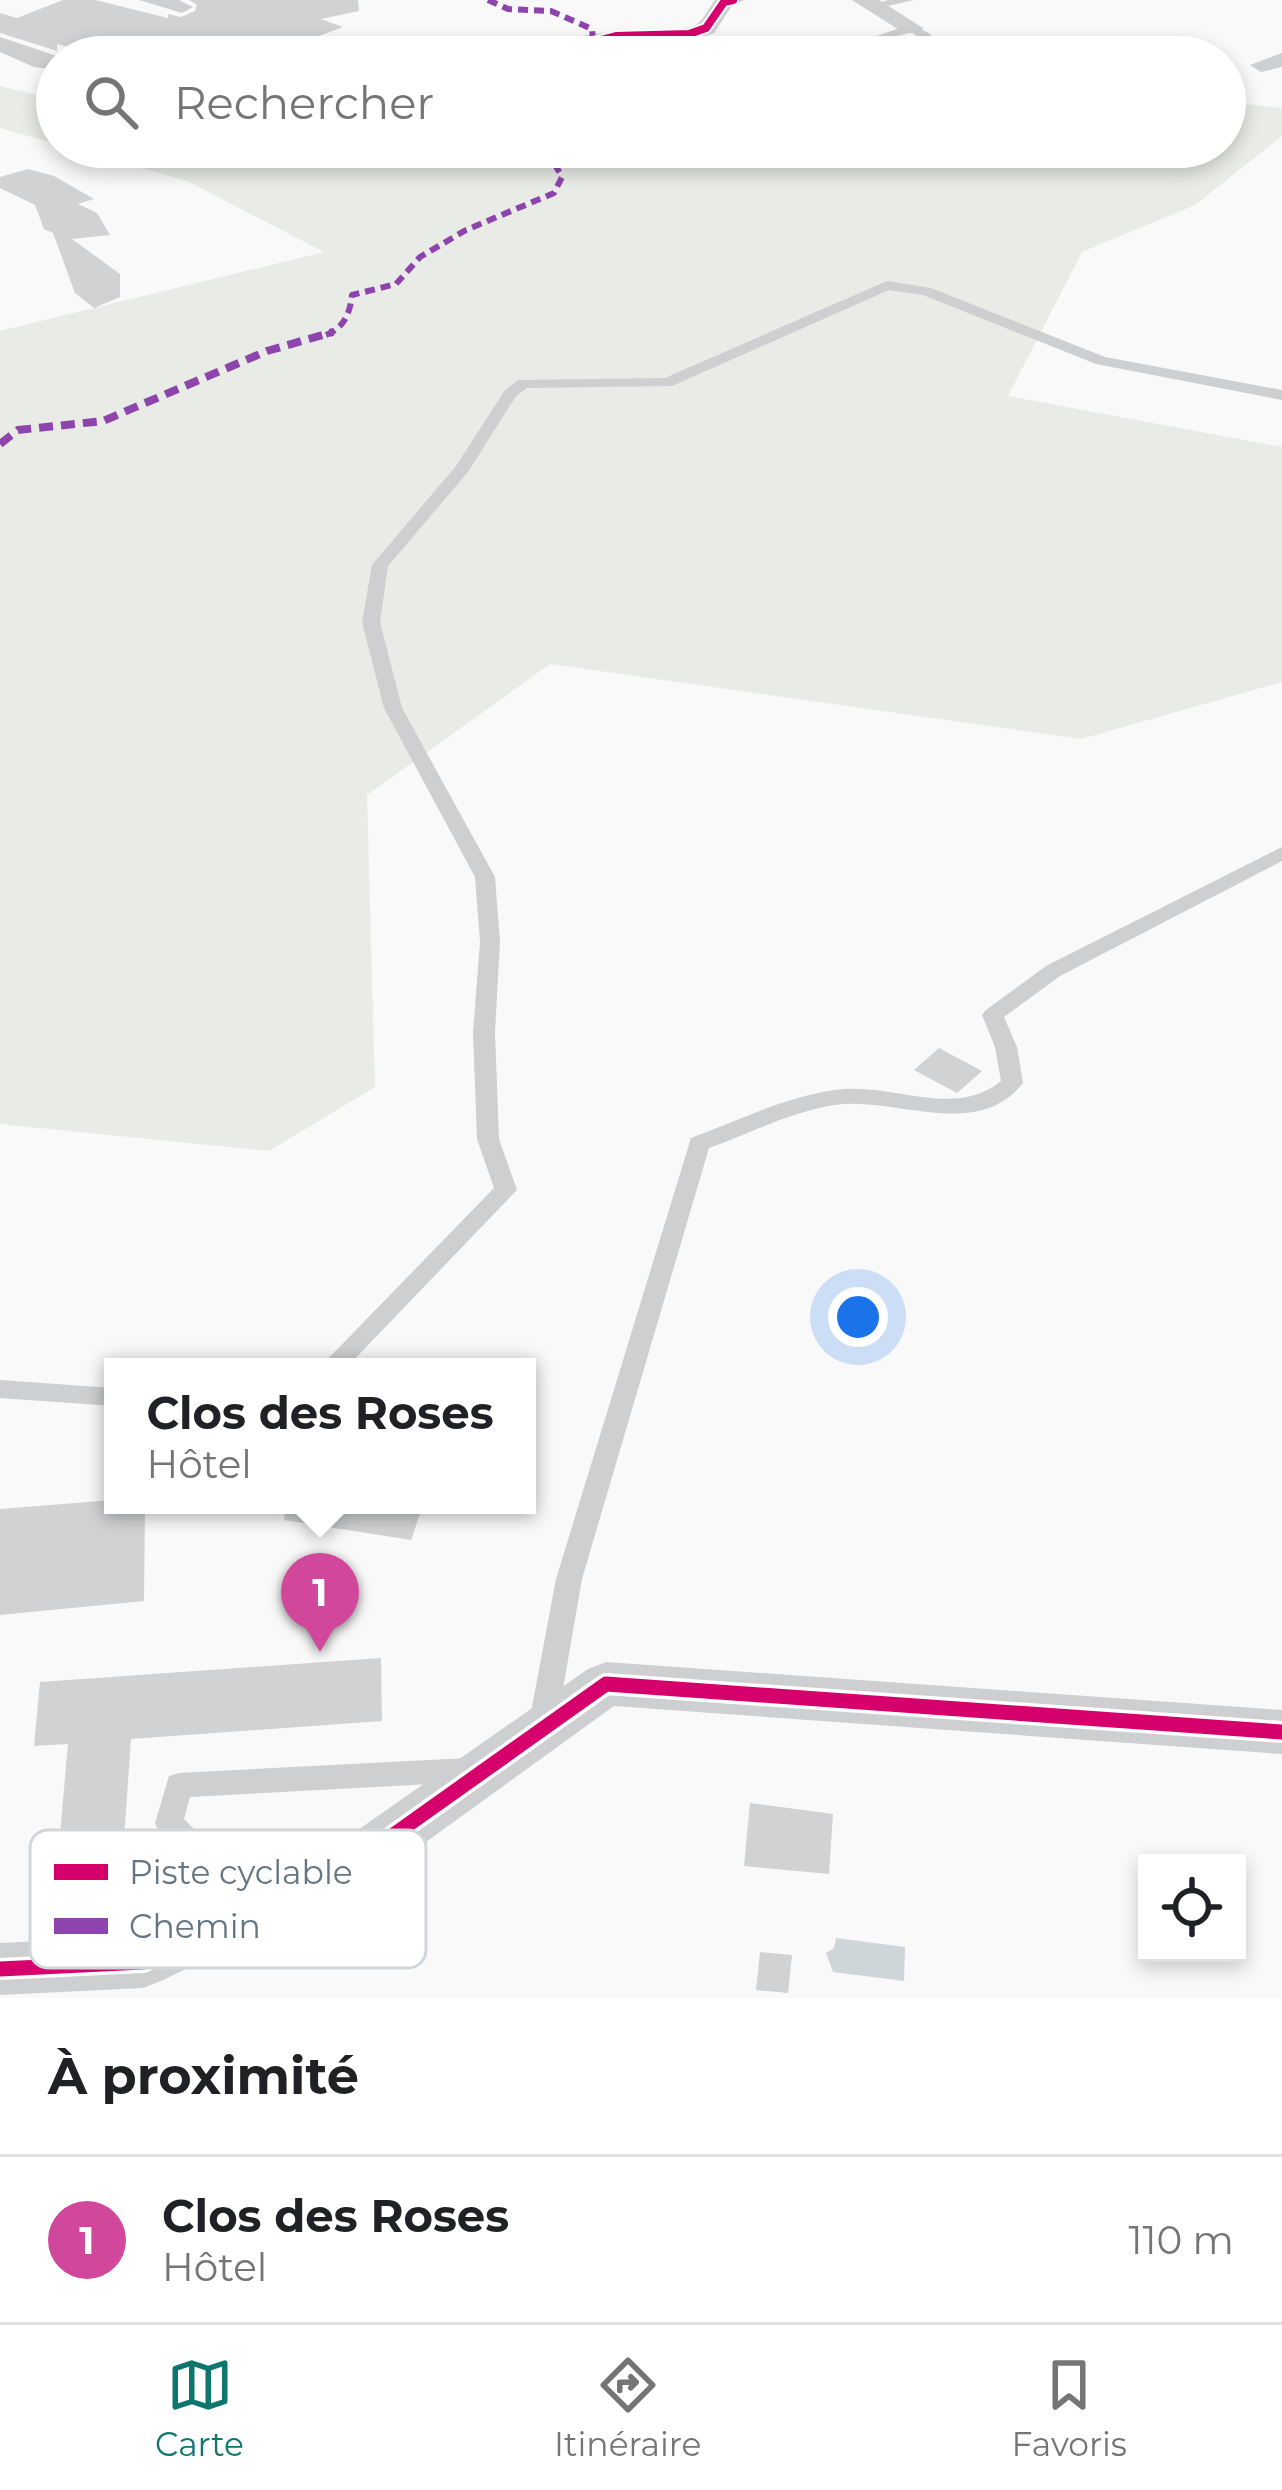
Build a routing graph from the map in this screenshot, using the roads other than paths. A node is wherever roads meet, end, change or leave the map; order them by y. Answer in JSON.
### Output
{"nodes":[{"id":1,"x":150,"y":0,"type":"edge"},
{"id":2,"x":706,"y":0,"type":"edge"},
{"id":3,"x":734,"y":0,"type":"edge"},
{"id":4,"x":908,"y":0,"type":"edge"},
{"id":5,"x":724,"y":2,"type":"edge"},
{"id":6,"x":869,"y":3,"type":"edge"},
{"id":7,"x":182,"y":7,"type":"dead end"},
{"id":8,"x":912,"y":28,"type":"junction"},
{"id":9,"x":616,"y":36,"type":"edge"},
{"id":10,"x":887,"y":36,"type":"edge"},
{"id":11,"x":924,"y":36,"type":"edge"},
{"id":12,"x":0,"y":44,"type":"edge"},
{"id":13,"x":36,"y":59,"type":"edge"},
{"id":14,"x":1282,"y":395,"type":"edge"},
{"id":15,"x":1282,"y":853,"type":"edge"},
{"id":16,"x":341,"y":1358,"type":"edge"},
{"id":17,"x":0,"y":1389,"type":"edge"},
{"id":18,"x":104,"y":1396,"type":"edge"},
{"id":19,"x":542,"y":1730,"type":"junction"},
{"id":20,"x":1282,"y":1732,"type":"edge"},
{"id":21,"x":486,"y":1769,"type":"junction"},
{"id":22,"x":176,"y":1830,"type":"edge"},
{"id":23,"x":400,"y":1830,"type":"edge"},
{"id":24,"x":30,"y":1968,"type":"edge"},
{"id":25,"x":0,"y":1969,"type":"edge"}],
"edges":[{"from":1,"to":7,"type":"street"},
{"from":2,"to":5,"type":"street"},
{"from":3,"to":5,"type":"street"},
{"from":4,"to":6,"type":"lane"},
{"from":5,"to":9,"type":"street"},
{"from":6,"to":8,"type":"street"},
{"from":8,"to":10,"type":"lane"},
{"from":8,"to":11,"type":"lane"},
{"from":12,"to":13,"type":"street"},
{"from":14,"to":16,"type":"lane"},
{"from":15,"to":19,"type":"lane"},
{"from":17,"to":18,"type":"lane"},
{"from":19,"to":20,"type":"street"},
{"from":19,"to":21,"type":"street"},
{"from":21,"to":22,"type":"lane"},
{"from":21,"to":23,"type":"street"},
{"from":24,"to":25,"type":"street"}]}
